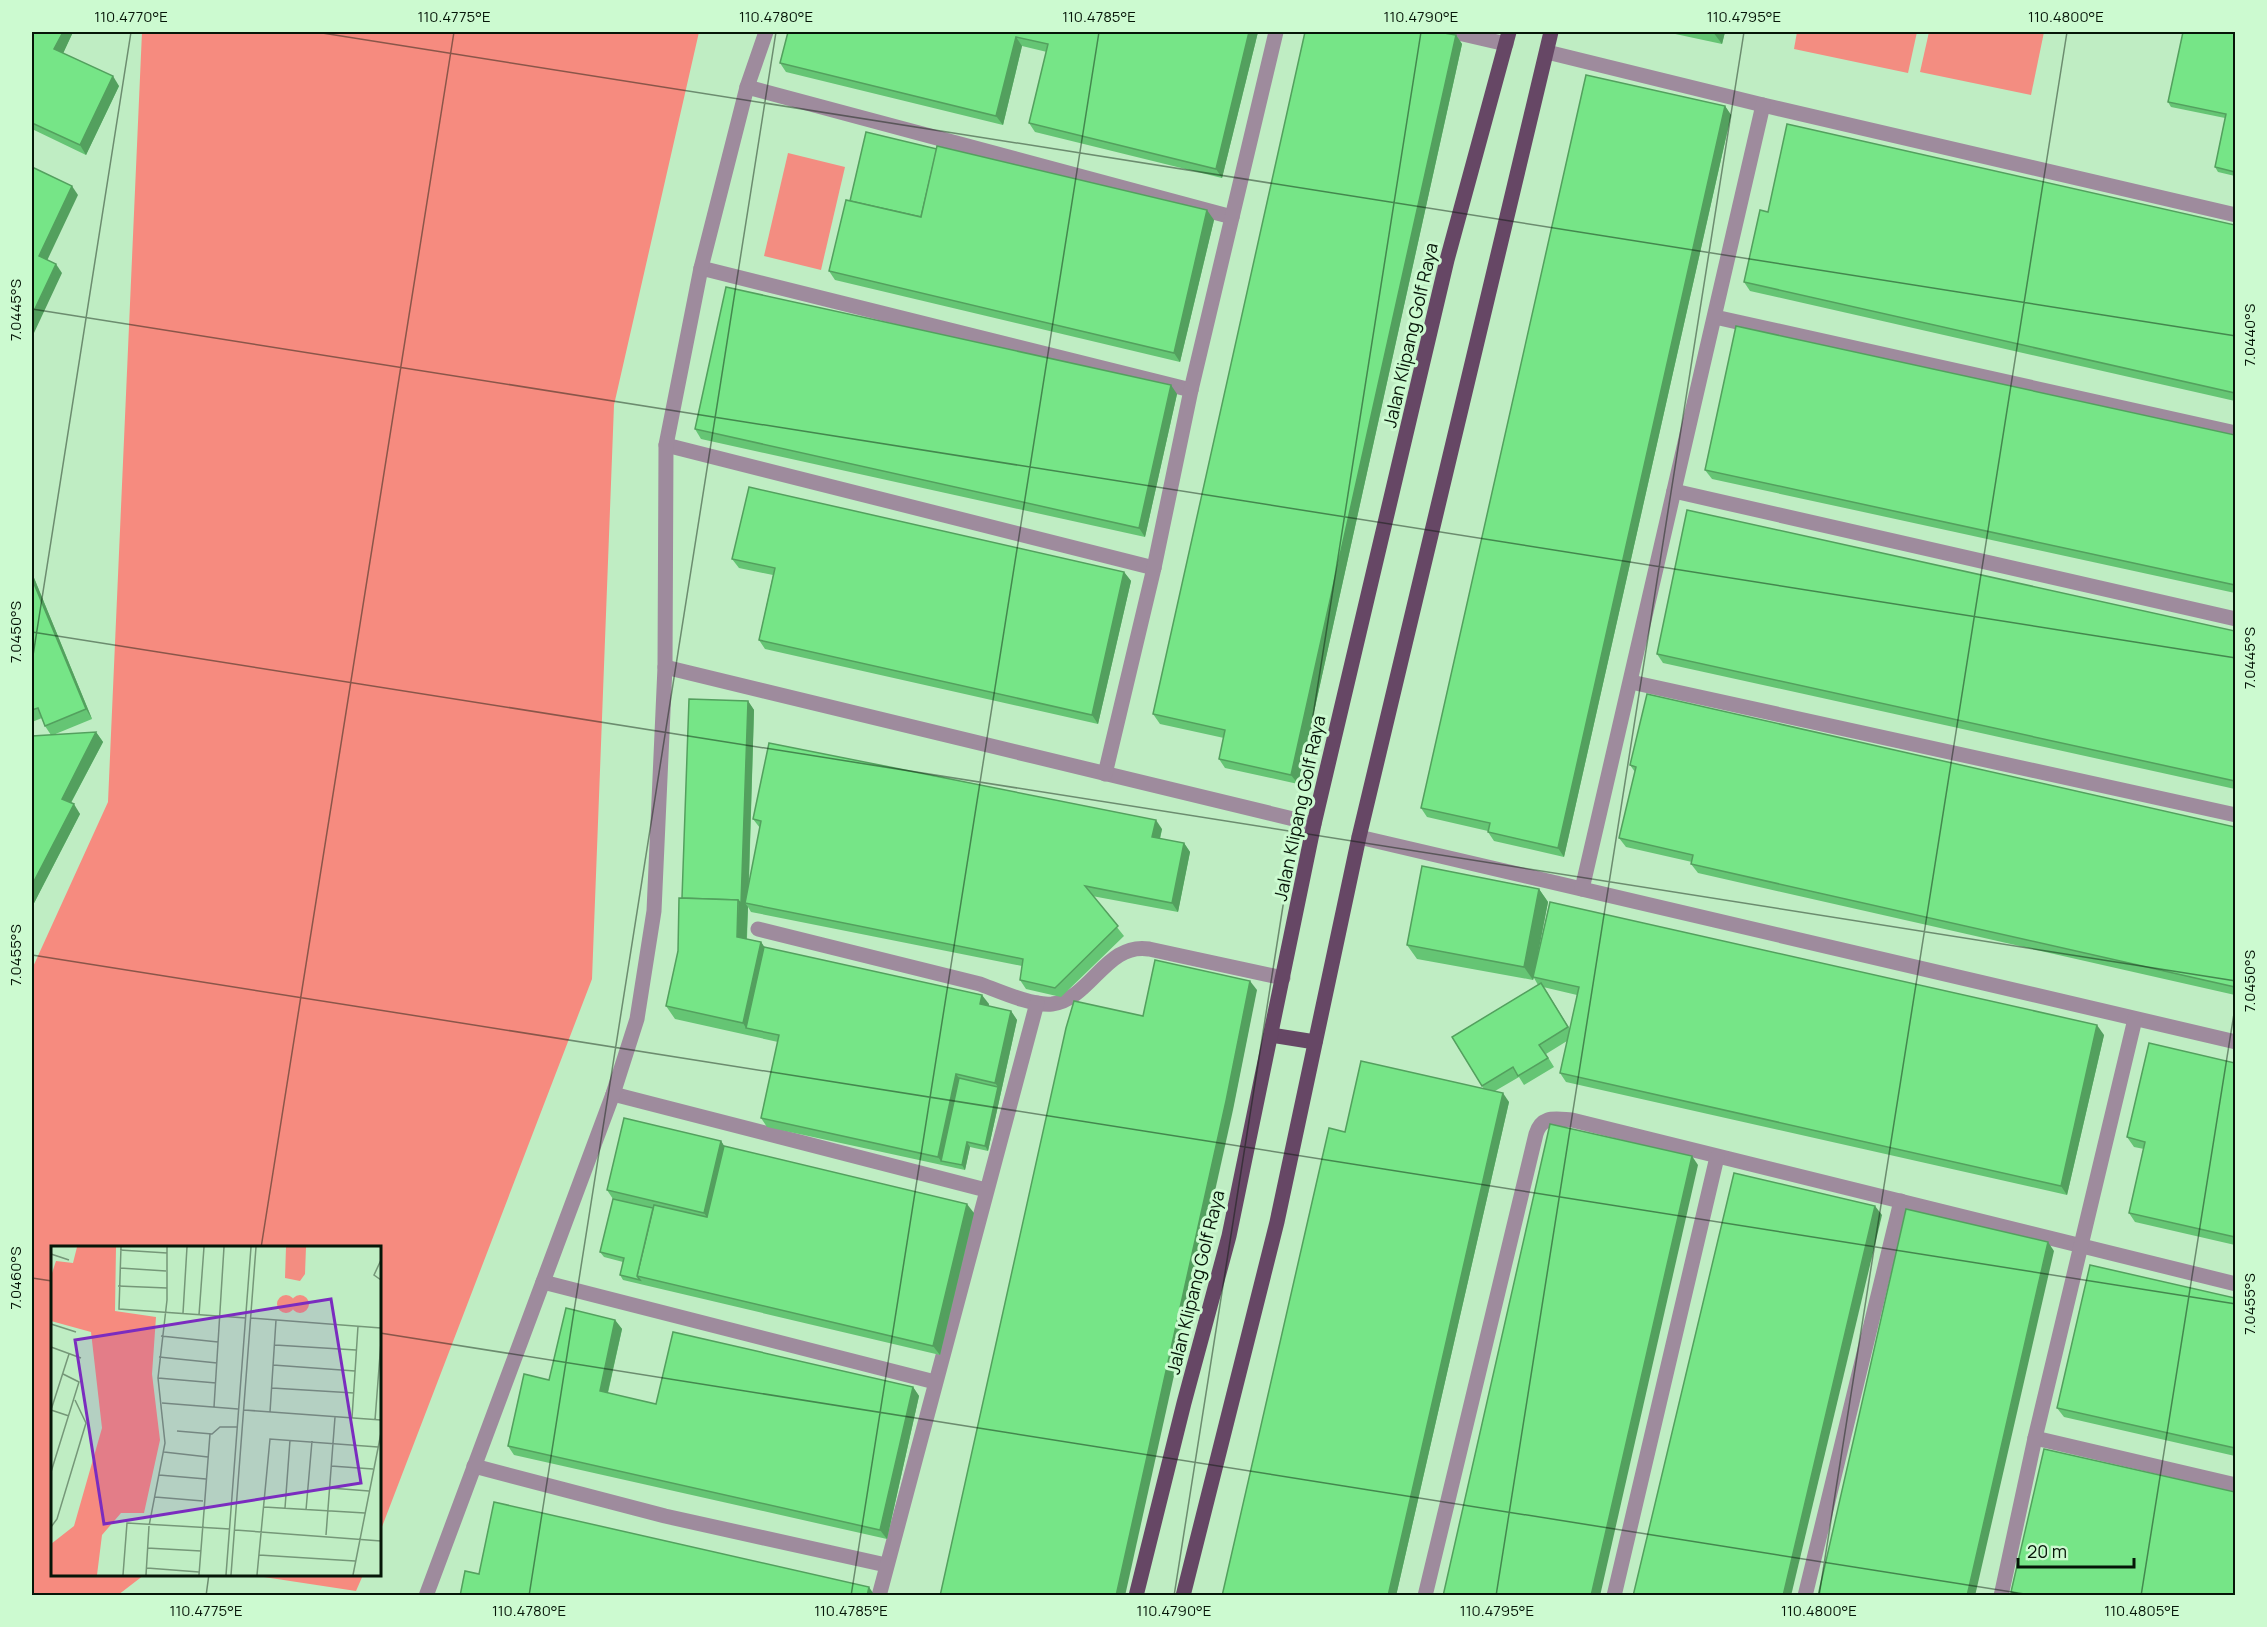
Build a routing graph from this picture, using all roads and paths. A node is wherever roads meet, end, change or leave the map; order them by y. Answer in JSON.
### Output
{"nodes":[{"id":1,"x":766,"y":32,"type":"edge"},
{"id":2,"x":1276,"y":32,"type":"edge"},
{"id":3,"x":1454,"y":32,"type":"edge"},
{"id":4,"x":1551,"y":32,"type":"edge"},
{"id":5,"x":1507,"y":38,"type":"edge"},
{"id":6,"x":1546,"y":52,"type":"junction"},
{"id":7,"x":747,"y":87,"type":"junction"},
{"id":8,"x":1763,"y":105,"type":"junction"},
{"id":9,"x":2235,"y":215,"type":"edge"},
{"id":10,"x":1232,"y":217,"type":"junction"},
{"id":11,"x":701,"y":268,"type":"junction"},
{"id":12,"x":1715,"y":317,"type":"junction"},
{"id":13,"x":1191,"y":390,"type":"junction"},
{"id":14,"x":2235,"y":433,"type":"edge"},
{"id":15,"x":666,"y":445,"type":"junction"},
{"id":16,"x":1674,"y":491,"type":"junction"},
{"id":17,"x":1154,"y":568,"type":"junction"},
{"id":18,"x":2235,"y":619,"type":"edge"},
{"id":19,"x":665,"y":667,"type":"junction"},
{"id":20,"x":1631,"y":682,"type":"junction"},
{"id":21,"x":1105,"y":774,"type":"junction"},
{"id":22,"x":2235,"y":815,"type":"edge"},
{"id":23,"x":1314,"y":824,"type":"junction"},
{"id":24,"x":1359,"y":837,"type":"junction"},
{"id":25,"x":1582,"y":889,"type":"junction"},
{"id":26,"x":758,"y":928,"type":"dead end"},
{"id":27,"x":1283,"y":978,"type":"junction"},
{"id":28,"x":1037,"y":1003,"type":"junction"},
{"id":29,"x":2135,"y":1019,"type":"junction"},
{"id":30,"x":1271,"y":1035,"type":"junction"},
{"id":31,"x":1315,"y":1042,"type":"junction"},
{"id":32,"x":2235,"y":1042,"type":"edge"},
{"id":33,"x":613,"y":1094,"type":"junction"},
{"id":34,"x":1717,"y":1157,"type":"junction"},
{"id":35,"x":986,"y":1190,"type":"junction"},
{"id":36,"x":1901,"y":1201,"type":"junction"},
{"id":37,"x":2079,"y":1244,"type":"junction"},
{"id":38,"x":543,"y":1282,"type":"junction"},
{"id":39,"x":2235,"y":1284,"type":"edge"},
{"id":40,"x":935,"y":1382,"type":"junction"},
{"id":41,"x":2035,"y":1438,"type":"junction"},
{"id":42,"x":474,"y":1466,"type":"junction"},
{"id":43,"x":2235,"y":1485,"type":"edge"},
{"id":44,"x":886,"y":1565,"type":"junction"},
{"id":45,"x":426,"y":1596,"type":"edge"},
{"id":46,"x":879,"y":1596,"type":"edge"},
{"id":47,"x":1136,"y":1596,"type":"edge"},
{"id":48,"x":1183,"y":1596,"type":"edge"},
{"id":49,"x":1425,"y":1596,"type":"edge"},
{"id":50,"x":1614,"y":1596,"type":"edge"},
{"id":51,"x":1805,"y":1596,"type":"edge"},
{"id":52,"x":2001,"y":1596,"type":"edge"}],
"edges":[{"from":1,"to":7,"type":"street"},
{"from":2,"to":10,"type":"street"},
{"from":3,"to":5,"type":"street"},
{"from":4,"to":6,"type":"main road"},
{"from":5,"to":23,"type":"main road","name":"Jalan Klipang Golf Raya"},
{"from":6,"to":8,"type":"street"},
{"from":6,"to":24,"type":"main road"},
{"from":7,"to":10,"type":"street"},
{"from":7,"to":11,"type":"street"},
{"from":8,"to":9,"type":"street"},
{"from":8,"to":12,"type":"street"},
{"from":10,"to":13,"type":"street"},
{"from":11,"to":13,"type":"street"},
{"from":11,"to":15,"type":"street"},
{"from":12,"to":14,"type":"street"},
{"from":12,"to":16,"type":"street"},
{"from":13,"to":17,"type":"street"},
{"from":15,"to":17,"type":"street"},
{"from":15,"to":19,"type":"street"},
{"from":16,"to":18,"type":"street"},
{"from":16,"to":20,"type":"street"},
{"from":17,"to":21,"type":"street"},
{"from":19,"to":21,"type":"street"},
{"from":19,"to":33,"type":"street"},
{"from":20,"to":22,"type":"street"},
{"from":20,"to":25,"type":"street"},
{"from":21,"to":23,"type":"street"},
{"from":23,"to":27,"type":"main road","name":"Jalan Klipang Golf Raya"},
{"from":24,"to":25,"type":"street"},
{"from":24,"to":31,"type":"main road"},
{"from":25,"to":29,"type":"street"},
{"from":26,"to":28,"type":"street"},
{"from":27,"to":28,"type":"street"},
{"from":27,"to":30,"type":"main road","name":"Jalan Klipang Golf Raya"},
{"from":28,"to":35,"type":"street"},
{"from":29,"to":32,"type":"street"},
{"from":29,"to":37,"type":"street"},
{"from":30,"to":31,"type":"main road"},
{"from":30,"to":47,"type":"main road","name":"Jalan Klipang Golf Raya"},
{"from":31,"to":48,"type":"main road"},
{"from":33,"to":35,"type":"street"},
{"from":33,"to":38,"type":"street"},
{"from":34,"to":36,"type":"street"},
{"from":34,"to":49,"type":"street"},
{"from":34,"to":50,"type":"street"},
{"from":35,"to":40,"type":"street"},
{"from":36,"to":37,"type":"street"},
{"from":36,"to":51,"type":"street"},
{"from":37,"to":39,"type":"street"},
{"from":37,"to":41,"type":"street"},
{"from":38,"to":40,"type":"street"},
{"from":38,"to":42,"type":"street"},
{"from":40,"to":44,"type":"street"},
{"from":41,"to":43,"type":"street"},
{"from":41,"to":52,"type":"street"},
{"from":42,"to":44,"type":"street"},
{"from":42,"to":45,"type":"street"},
{"from":44,"to":46,"type":"street"}]}
